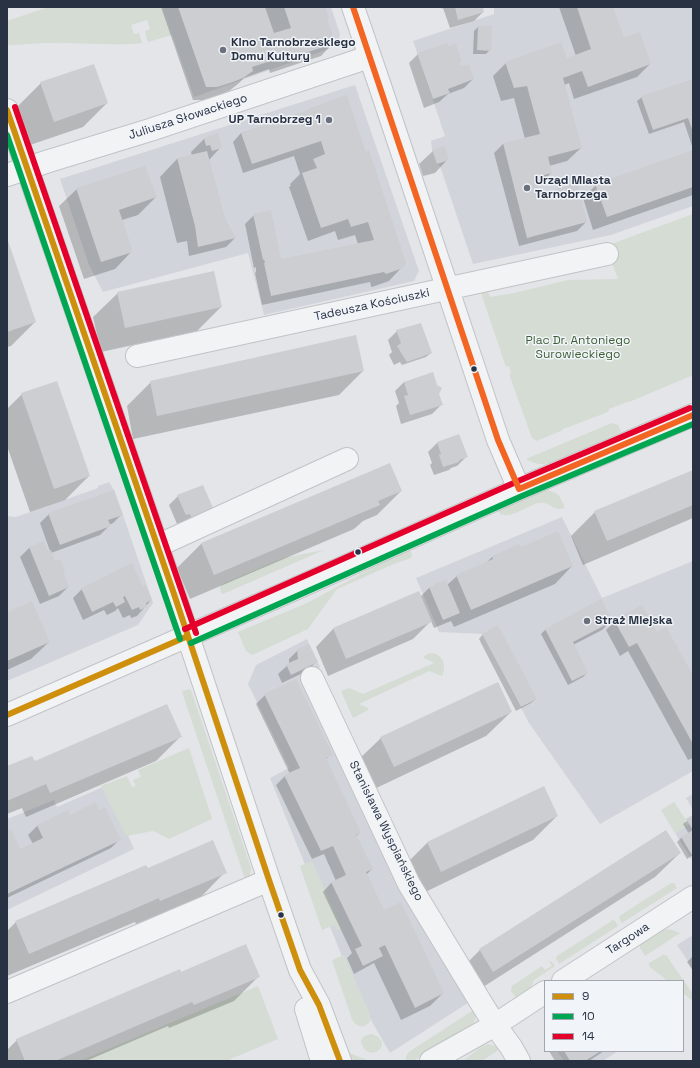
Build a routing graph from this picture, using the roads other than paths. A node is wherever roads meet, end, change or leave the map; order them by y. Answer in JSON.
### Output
{"nodes":[{"id":1,"x":353,"y":7,"type":"edge"},
{"id":2,"x":369,"y":57,"type":"junction"},
{"id":3,"x":7,"y":110,"type":"edge"},
{"id":4,"x":17,"y":172,"type":"edge"},
{"id":5,"x":607,"y":254,"type":"dead end"},
{"id":6,"x":448,"y":289,"type":"junction"},
{"id":7,"x":137,"y":356,"type":"dead end"},
{"id":8,"x":693,"y":415,"type":"edge"},
{"id":9,"x":347,"y":459,"type":"dead end"},
{"id":10,"x":519,"y":489,"type":"junction"},
{"id":11,"x":157,"y":546,"type":"junction"},
{"id":12,"x":188,"y":636,"type":"junction"},
{"id":13,"x":312,"y":678,"type":"dead end"},
{"id":14,"x":7,"y":715,"type":"edge"},
{"id":15,"x":269,"y":880,"type":"junction"},
{"id":16,"x":693,"y":897,"type":"edge"},
{"id":17,"x":300,"y":970,"type":"junction"},
{"id":18,"x":564,"y":980,"type":"edge"},
{"id":19,"x":7,"y":992,"type":"edge"},
{"id":20,"x":544,"y":993,"type":"edge"},
{"id":21,"x":495,"y":1024,"type":"junction"},
{"id":22,"x":471,"y":1038,"type":"junction"},
{"id":23,"x":322,"y":1061,"type":"edge"},
{"id":24,"x":340,"y":1061,"type":"edge"},
{"id":25,"x":431,"y":1061,"type":"edge"},
{"id":26,"x":445,"y":1061,"type":"edge"},
{"id":27,"x":519,"y":1061,"type":"edge"}],
"edges":[{"from":1,"to":2,"type":"street"},
{"from":2,"to":4,"type":"street","name":"Juliusza Słowackiego"},
{"from":2,"to":6,"type":"street"},
{"from":3,"to":4,"type":"street"},
{"from":4,"to":11,"type":"street"},
{"from":5,"to":6,"type":"street","name":"Tadeusza Kościuszki"},
{"from":6,"to":7,"type":"street","name":"Tadeusza Kościuszki"},
{"from":6,"to":10,"type":"street"},
{"from":8,"to":10,"type":"street"},
{"from":9,"to":11,"type":"street"},
{"from":10,"to":12,"type":"street"},
{"from":11,"to":12,"type":"street"},
{"from":12,"to":14,"type":"street"},
{"from":12,"to":15,"type":"street"},
{"from":13,"to":21,"type":"street","name":"Stanisława Wyspiańskiego"},
{"from":15,"to":17,"type":"street"},
{"from":15,"to":19,"type":"street"},
{"from":16,"to":18,"type":"street","name":"Targowa"},
{"from":17,"to":23,"type":"street"},
{"from":17,"to":24,"type":"street"},
{"from":20,"to":21,"type":"street"},
{"from":21,"to":22,"type":"street"},
{"from":21,"to":27,"type":"street","name":"Stanisława Wyspiańskiego"},
{"from":22,"to":25,"type":"street"},
{"from":22,"to":26,"type":"street"}]}
